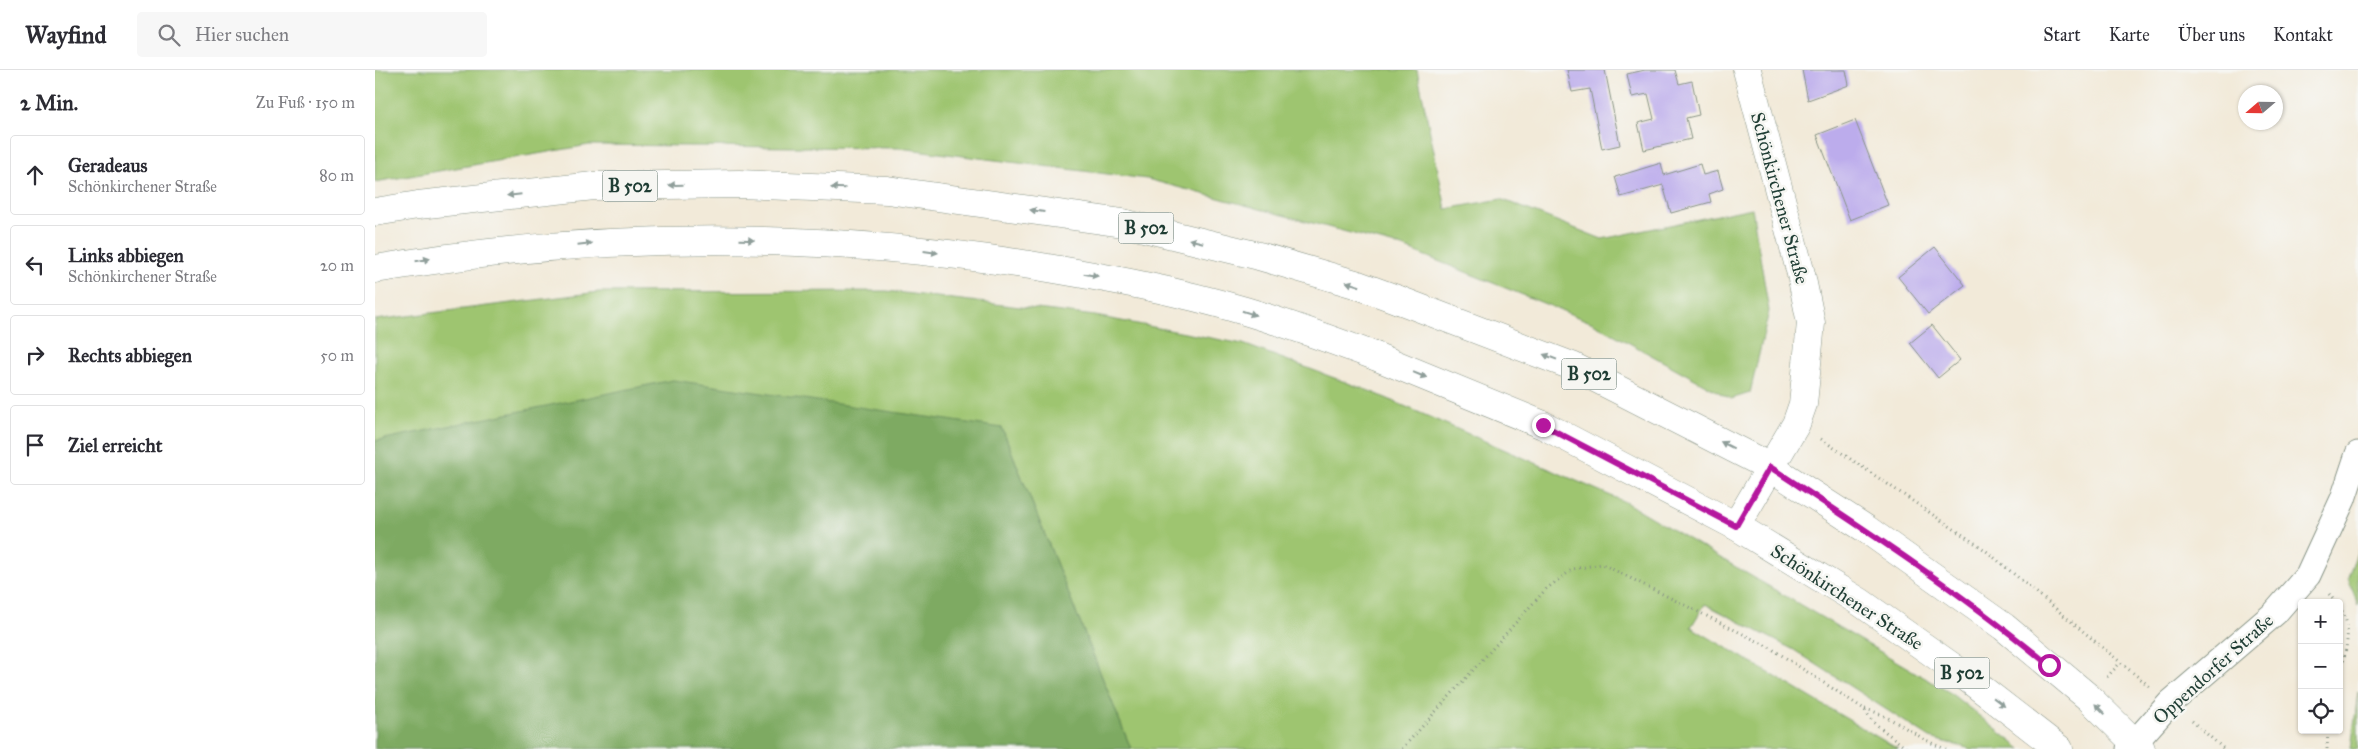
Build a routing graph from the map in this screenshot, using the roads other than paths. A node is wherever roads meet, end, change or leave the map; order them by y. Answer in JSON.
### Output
{"nodes":[{"id":1,"x":1747,"y":70,"type":"edge"},
{"id":2,"x":375,"y":212,"type":"edge"},
{"id":3,"x":375,"y":268,"type":"edge"},
{"id":4,"x":2358,"y":454,"type":"edge"},
{"id":5,"x":1770,"y":467,"type":"junction"},
{"id":6,"x":1736,"y":526,"type":"junction"},
{"id":7,"x":2135,"y":747,"type":"edge"},
{"id":8,"x":2059,"y":749,"type":"edge"}],
"edges":[{"from":1,"to":5,"type":"main road","name":"Schönkirchener Straße"},
{"from":5,"to":2,"type":"main road","number":"B 502","one_way":true},
{"from":3,"to":6,"type":"main road","number":"B 502","one_way":true},
{"from":4,"to":7,"type":"street","name":"Oppendorfer Straße"},
{"from":5,"to":6,"type":"main road","name":"Schönkirchener Straße"},
{"from":7,"to":5,"type":"main road","number":"B 502","one_way":true},
{"from":6,"to":8,"type":"main road","name":"Schönkirchener Straße","number":"B 502","one_way":true}]}
